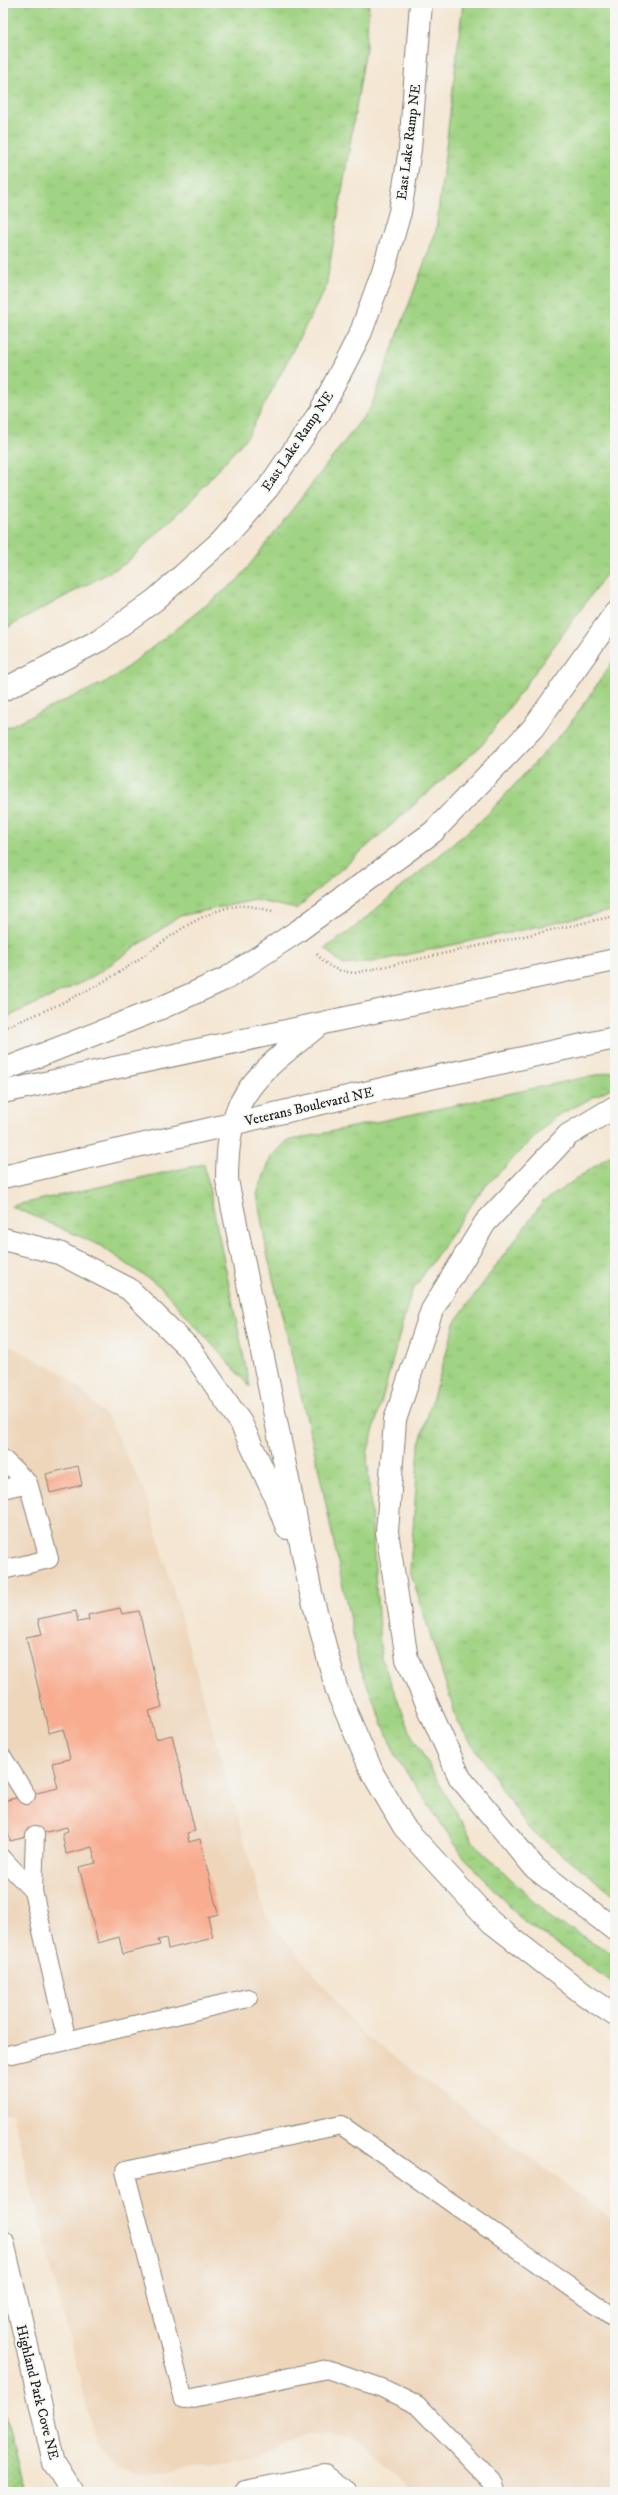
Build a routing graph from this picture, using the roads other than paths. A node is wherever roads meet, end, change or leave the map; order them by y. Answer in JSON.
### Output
{"nodes":[{"id":1,"x":422,"y":3,"type":"edge"},
{"id":2,"x":615,"y":613,"type":"edge"},
{"id":3,"x":3,"y":690,"type":"edge"},
{"id":4,"x":615,"y":960,"type":"edge"},
{"id":5,"x":320,"y":1024,"type":"junction"},
{"id":6,"x":615,"y":1038,"type":"edge"},
{"id":7,"x":3,"y":1070,"type":"edge"},
{"id":8,"x":3,"y":1092,"type":"edge"},
{"id":9,"x":615,"y":1107,"type":"edge"},
{"id":10,"x":234,"y":1123,"type":"junction"},
{"id":11,"x":3,"y":1178,"type":"edge"},
{"id":12,"x":3,"y":1239,"type":"edge"},
{"id":13,"x":3,"y":1459,"type":"edge"},
{"id":14,"x":28,"y":1483,"type":"junction"},
{"id":15,"x":3,"y":1489,"type":"edge"},
{"id":16,"x":3,"y":1570,"type":"edge"},
{"id":17,"x":311,"y":1593,"type":"junction"},
{"id":18,"x":3,"y":1758,"type":"edge"},
{"id":19,"x":26,"y":1795,"type":"dead end"},
{"id":20,"x":35,"y":1835,"type":"dead end"},
{"id":21,"x":3,"y":1859,"type":"edge"},
{"id":22,"x":33,"y":1891,"type":"junction"},
{"id":23,"x":615,"y":1930,"type":"edge"},
{"id":24,"x":248,"y":1998,"type":"dead end"},
{"id":25,"x":615,"y":2015,"type":"edge"},
{"id":26,"x":67,"y":2041,"type":"junction"},
{"id":27,"x":3,"y":2056,"type":"edge"},
{"id":28,"x":3,"y":2242,"type":"edge"},
{"id":29,"x":615,"y":2318,"type":"edge"},
{"id":30,"x":72,"y":2492,"type":"edge"},
{"id":31,"x":245,"y":2492,"type":"edge"},
{"id":32,"x":346,"y":2492,"type":"edge"},
{"id":33,"x":496,"y":2492,"type":"edge"}],
"edges":[{"from":1,"to":3,"type":"main road","name":"East Lake Ramp NE"},
{"from":2,"to":7,"type":"main road"},
{"from":4,"to":5,"type":"main road"},
{"from":5,"to":8,"type":"main road"},
{"from":5,"to":10,"type":"main road"},
{"from":6,"to":10,"type":"main road","name":"Veterans Boulevard NE"},
{"from":9,"to":23,"type":"main road"},
{"from":10,"to":11,"type":"main road","name":"Veterans Boulevard NE"},
{"from":10,"to":17,"type":"main road"},
{"from":12,"to":17,"type":"main road"},
{"from":13,"to":14,"type":"lane"},
{"from":14,"to":15,"type":"lane"},
{"from":14,"to":16,"type":"lane"},
{"from":17,"to":25,"type":"main road"},
{"from":18,"to":19,"type":"lane"},
{"from":20,"to":22,"type":"lane"},
{"from":21,"to":22,"type":"lane"},
{"from":22,"to":26,"type":"lane"},
{"from":24,"to":26,"type":"lane"},
{"from":26,"to":27,"type":"lane"},
{"from":28,"to":30,"type":"main road","name":"Highland Park Cove NE"},
{"from":29,"to":33,"type":"lane"},
{"from":31,"to":32,"type":"main road"}]}
